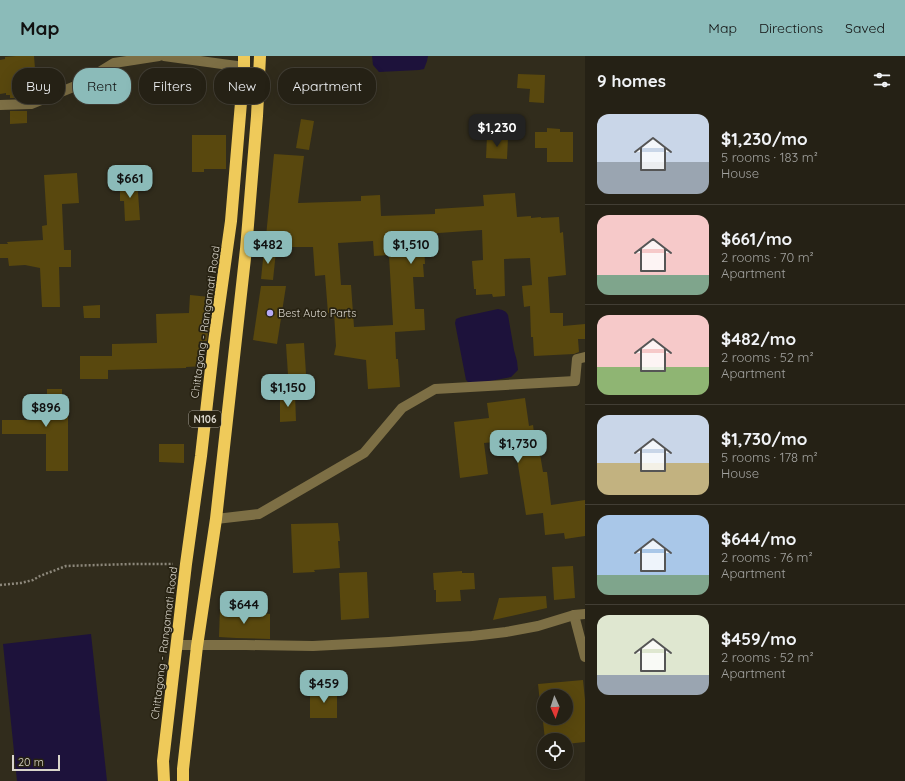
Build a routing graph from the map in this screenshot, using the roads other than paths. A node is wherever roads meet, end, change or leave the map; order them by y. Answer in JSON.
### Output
{"nodes":[{"id":1,"x":159,"y":56,"type":"edge"},
{"id":2,"x":164,"y":56,"type":"edge"},
{"id":3,"x":260,"y":56,"type":"edge"},
{"id":4,"x":244,"y":61,"type":"edge"},
{"id":5,"x":0,"y":105,"type":"edge"},
{"id":6,"x":585,"y":357,"type":"edge"},
{"id":7,"x":216,"y":519,"type":"junction"},
{"id":8,"x":585,"y":614,"type":"edge"},
{"id":9,"x":574,"y":615,"type":"junction"},
{"id":10,"x":177,"y":646,"type":"junction"},
{"id":11,"x":196,"y":646,"type":"junction"},
{"id":12,"x":585,"y":657,"type":"edge"},
{"id":13,"x":164,"y":781,"type":"edge"},
{"id":14,"x":183,"y":781,"type":"edge"}],
"edges":[{"from":1,"to":5,"type":"street"},
{"from":2,"to":4,"type":"street"},
{"from":3,"to":7,"type":"highway","number":"N106"},
{"from":4,"to":10,"type":"highway","name":"Chittagong - Rangamati Road","number":"N106"},
{"from":6,"to":7,"type":"street"},
{"from":7,"to":11,"type":"highway","number":"N106"},
{"from":8,"to":9,"type":"street"},
{"from":9,"to":11,"type":"street"},
{"from":9,"to":12,"type":"street"},
{"from":10,"to":11,"type":"street"},
{"from":10,"to":13,"type":"highway","name":"Chittagong - Rangamati Road","number":"N106"},
{"from":11,"to":14,"type":"highway","number":"N106"}]}
